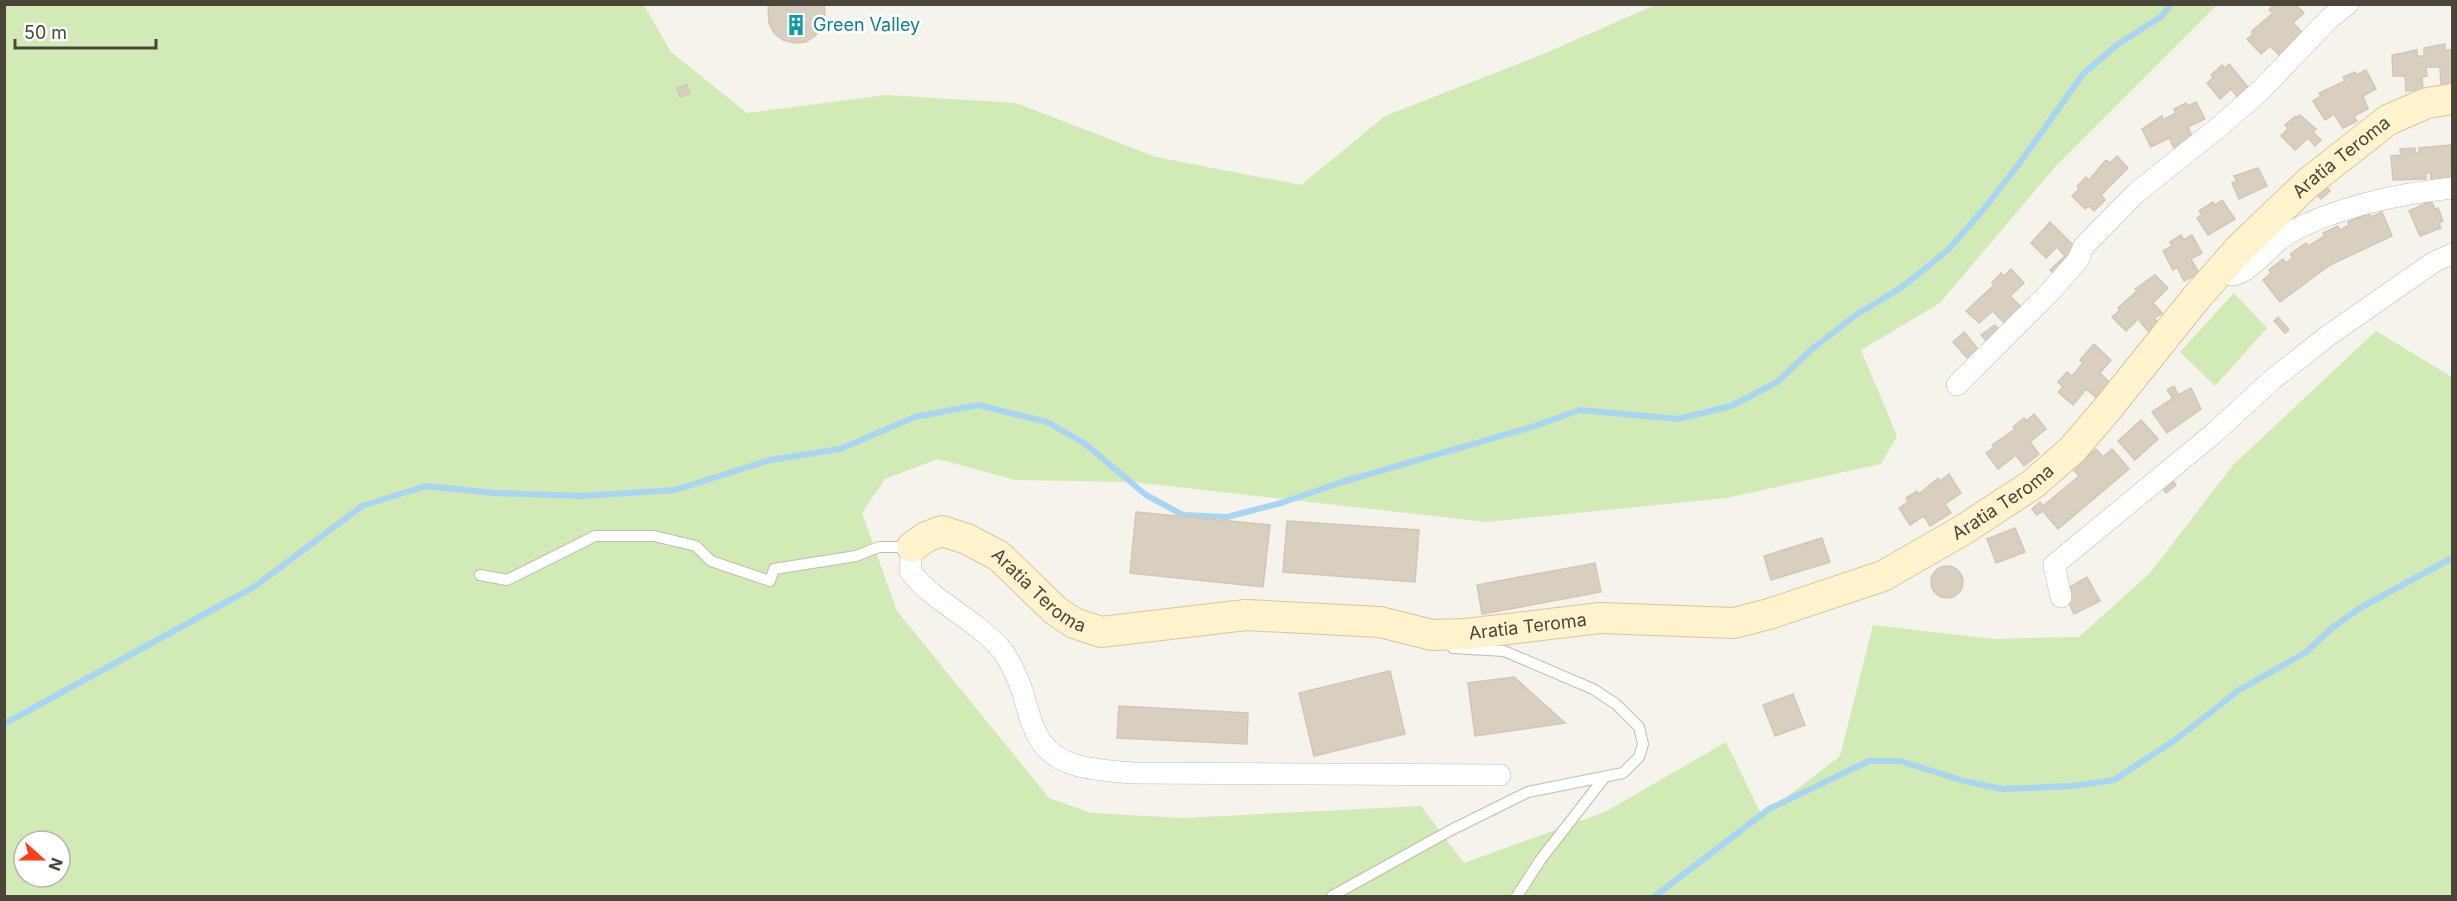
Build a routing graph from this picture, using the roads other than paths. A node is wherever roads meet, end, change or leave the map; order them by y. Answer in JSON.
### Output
{"nodes":[{"id":1,"x":2348,"y":4,"type":"edge"},
{"id":2,"x":2452,"y":99,"type":"edge"},
{"id":3,"x":2452,"y":188,"type":"edge"},
{"id":4,"x":2452,"y":254,"type":"edge"},
{"id":5,"x":2221,"y":268,"type":"junction"},
{"id":6,"x":1957,"y":385,"type":"dead end"},
{"id":7,"x":912,"y":547,"type":"junction"},
{"id":8,"x":480,"y":575,"type":"dead end"},
{"id":9,"x":2061,"y":597,"type":"dead end"},
{"id":10,"x":1432,"y":635,"type":"junction"},
{"id":11,"x":1500,"y":775,"type":"dead end"},
{"id":12,"x":1604,"y":778,"type":"junction"},
{"id":13,"x":1332,"y":897,"type":"edge"},
{"id":14,"x":1516,"y":897,"type":"edge"}],
"edges":[{"from":1,"to":6,"type":"street"},
{"from":2,"to":5,"type":"main road","name":"Aratia Teroma"},
{"from":3,"to":5,"type":"street"},
{"from":4,"to":9,"type":"street"},
{"from":5,"to":10,"type":"main road","name":"Aratia Teroma"},
{"from":7,"to":8,"type":"lane","name":"Aratia Teroma"},
{"from":7,"to":10,"type":"main road","name":"Aratia Teroma"},
{"from":7,"to":11,"type":"street"},
{"from":10,"to":12,"type":"lane"},
{"from":12,"to":13,"type":"lane"},
{"from":12,"to":14,"type":"lane"}]}
